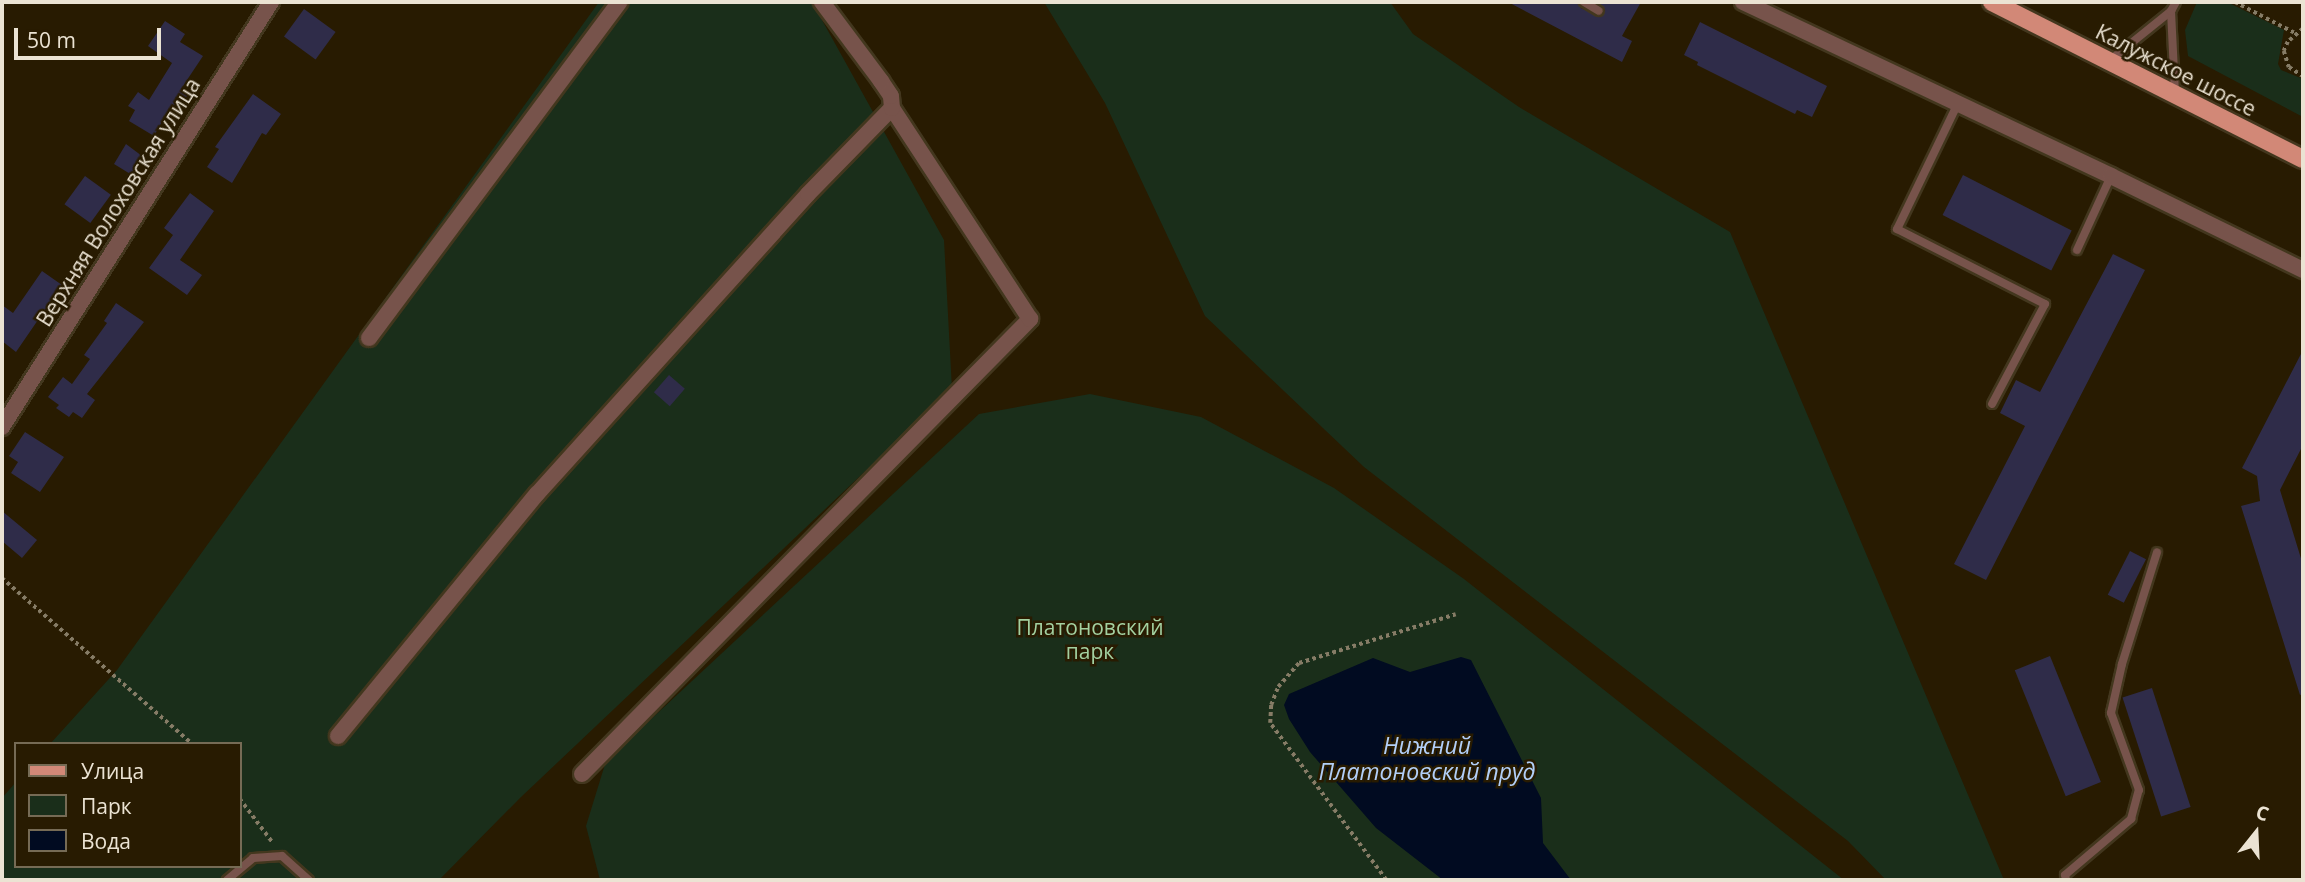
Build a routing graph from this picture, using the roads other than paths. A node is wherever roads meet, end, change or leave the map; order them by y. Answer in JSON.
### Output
{"nodes":[{"id":1,"x":271,"y":2,"type":"edge"},
{"id":2,"x":619,"y":2,"type":"edge"},
{"id":3,"x":822,"y":2,"type":"edge"},
{"id":4,"x":1584,"y":2,"type":"edge"},
{"id":5,"x":1743,"y":2,"type":"edge"},
{"id":6,"x":1992,"y":2,"type":"edge"},
{"id":7,"x":2176,"y":2,"type":"edge"},
{"id":8,"x":1600,"y":11,"type":"dead end"},
{"id":9,"x":2171,"y":11,"type":"junction"},
{"id":10,"x":2109,"y":61,"type":"junction"},
{"id":11,"x":2175,"y":95,"type":"junction"},
{"id":12,"x":1958,"y":103,"type":"junction"},
{"id":13,"x":892,"y":108,"type":"junction"},
{"id":14,"x":2303,"y":159,"type":"edge"},
{"id":15,"x":2111,"y":176,"type":"junction"},
{"id":16,"x":2077,"y":250,"type":"dead end"},
{"id":17,"x":2303,"y":271,"type":"edge"},
{"id":18,"x":369,"y":338,"type":"dead end"},
{"id":19,"x":1992,"y":404,"type":"dead end"},
{"id":20,"x":2,"y":427,"type":"edge"},
{"id":21,"x":2157,"y":552,"type":"dead end"},
{"id":22,"x":338,"y":736,"type":"dead end"},
{"id":23,"x":582,"y":774,"type":"dead end"},
{"id":24,"x":242,"y":867,"type":"edge"},
{"id":25,"x":241,"y":868,"type":"edge"},
{"id":26,"x":227,"y":880,"type":"edge"},
{"id":27,"x":309,"y":880,"type":"edge"},
{"id":28,"x":2066,"y":880,"type":"edge"}],
"edges":[{"from":1,"to":20,"type":"street","name":"Верхняя Волоховская улица"},
{"from":2,"to":18,"type":"street"},
{"from":3,"to":13,"type":"street"},
{"from":4,"to":8,"type":"lane"},
{"from":5,"to":12,"type":"street"},
{"from":6,"to":10,"type":"main road","name":"Калужское шоссе"},
{"from":7,"to":9,"type":"lane"},
{"from":9,"to":10,"type":"lane"},
{"from":9,"to":11,"type":"lane"},
{"from":10,"to":11,"type":"main road","name":"Калужское шоссе"},
{"from":11,"to":14,"type":"main road","name":"Калужское шоссе"},
{"from":12,"to":15,"type":"street"},
{"from":12,"to":19,"type":"lane"},
{"from":13,"to":22,"type":"street"},
{"from":13,"to":23,"type":"street"},
{"from":15,"to":16,"type":"lane"},
{"from":15,"to":17,"type":"street"},
{"from":21,"to":28,"type":"lane"},
{"from":24,"to":27,"type":"lane"},
{"from":25,"to":26,"type":"lane"}]}
